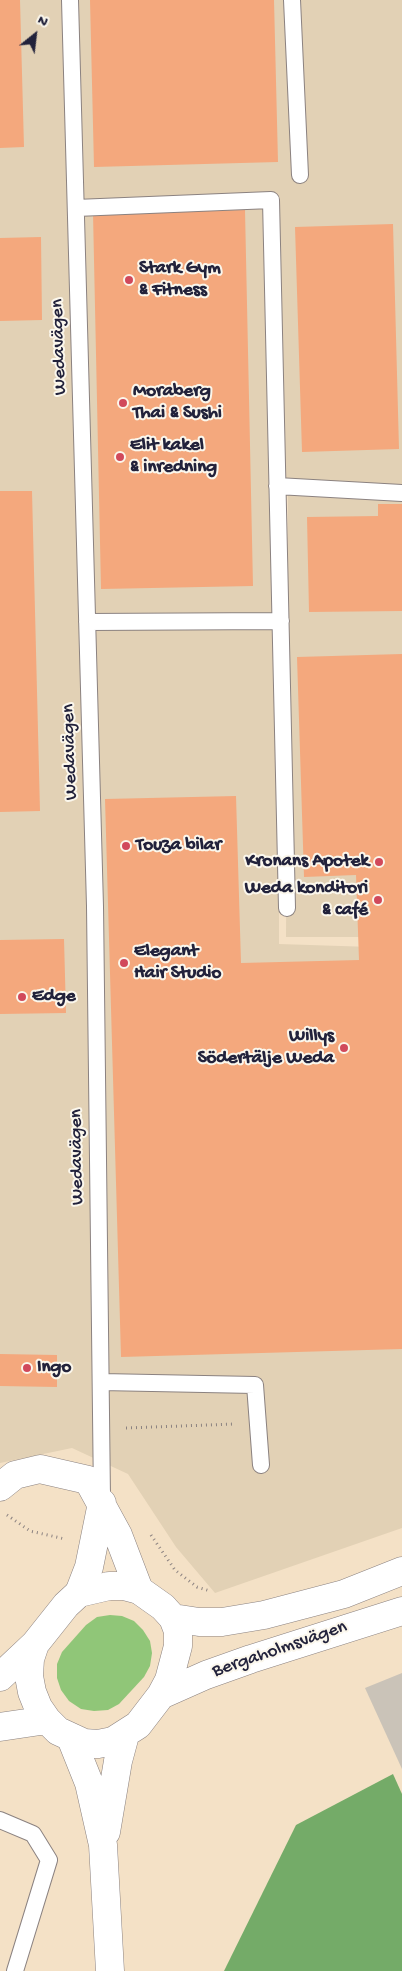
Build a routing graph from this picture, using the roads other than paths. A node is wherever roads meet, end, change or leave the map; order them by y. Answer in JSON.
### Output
{"nodes":[{"id":1,"x":70,"y":0,"type":"edge"},
{"id":2,"x":292,"y":0,"type":"edge"},
{"id":3,"x":300,"y":175,"type":"dead end"},
{"id":4,"x":76,"y":208,"type":"junction"},
{"id":5,"x":277,"y":486,"type":"junction"},
{"id":6,"x":402,"y":493,"type":"edge"},
{"id":7,"x":281,"y":621,"type":"junction"},
{"id":8,"x":87,"y":622,"type":"junction"},
{"id":9,"x":287,"y":908,"type":"dead end"},
{"id":10,"x":101,"y":1382,"type":"junction"},
{"id":11,"x":262,"y":1465,"type":"dead end"},
{"id":12,"x":1,"y":1499,"type":"edge"},
{"id":13,"x":102,"y":1503,"type":"junction"},
{"id":14,"x":402,"y":1571,"type":"edge"},
{"id":15,"x":139,"y":1590,"type":"junction"},
{"id":16,"x":79,"y":1593,"type":"junction"},
{"id":17,"x":402,"y":1611,"type":"edge"},
{"id":18,"x":173,"y":1618,"type":"junction"},
{"id":19,"x":35,"y":1644,"type":"junction"},
{"id":20,"x":0,"y":1677,"type":"edge"},
{"id":21,"x":161,"y":1695,"type":"junction"},
{"id":22,"x":47,"y":1720,"type":"junction"},
{"id":23,"x":0,"y":1727,"type":"edge"},
{"id":24,"x":126,"y":1735,"type":"junction"},
{"id":25,"x":71,"y":1738,"type":"junction"},
{"id":26,"x":0,"y":1820,"type":"edge"},
{"id":27,"x":104,"y":1846,"type":"junction"},
{"id":28,"x":15,"y":1971,"type":"edge"},
{"id":29,"x":110,"y":1971,"type":"edge"}],
"edges":[{"from":1,"to":4,"type":"lane","name":"Wedavägen"},
{"from":2,"to":3,"type":"lane"},
{"from":4,"to":5,"type":"lane"},
{"from":4,"to":8,"type":"lane","name":"Wedavägen"},
{"from":5,"to":6,"type":"lane"},
{"from":5,"to":7,"type":"lane"},
{"from":7,"to":8,"type":"lane"},
{"from":7,"to":9,"type":"lane"},
{"from":8,"to":10,"type":"lane","name":"Wedavägen"},
{"from":10,"to":11,"type":"lane"},
{"from":10,"to":13,"type":"lane","name":"Wedavägen"},
{"from":12,"to":13,"type":"main road"},
{"from":13,"to":15,"type":"main road"},
{"from":13,"to":16,"type":"main road"},
{"from":14,"to":18,"type":"main road","name":"Bergaholmsvägen"},
{"from":15,"to":16,"type":"main road"},
{"from":15,"to":18,"type":"main road"},
{"from":16,"to":19,"type":"main road"},
{"from":17,"to":21,"type":"main road","name":"Bergaholmsvägen"},
{"from":18,"to":21,"type":"main road"},
{"from":19,"to":20,"type":"main road"},
{"from":19,"to":22,"type":"main road"},
{"from":21,"to":24,"type":"main road"},
{"from":22,"to":23,"type":"main road"},
{"from":22,"to":25,"type":"main road"},
{"from":24,"to":25,"type":"main road"},
{"from":24,"to":27,"type":"main road"},
{"from":25,"to":27,"type":"main road"},
{"from":26,"to":28,"type":"lane"},
{"from":27,"to":29,"type":"main road"}]}
